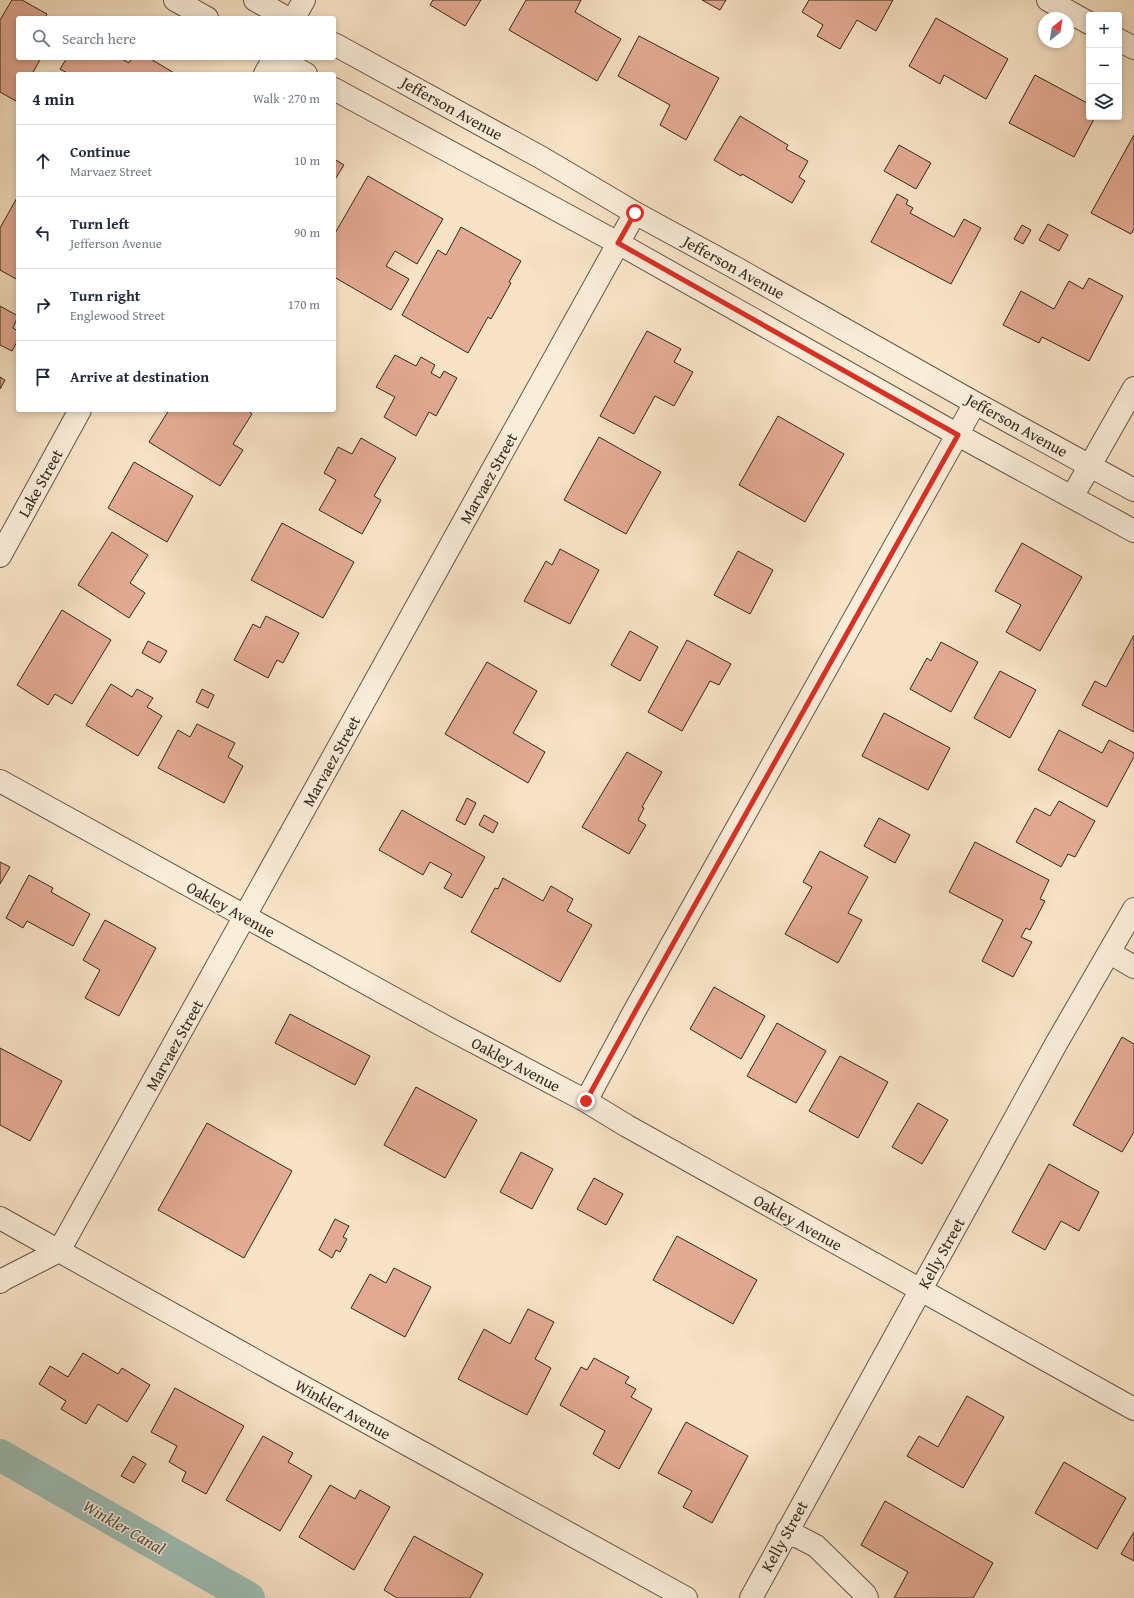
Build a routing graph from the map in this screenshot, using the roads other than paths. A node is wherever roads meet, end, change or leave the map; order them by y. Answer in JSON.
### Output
{"nodes":[{"id":1,"x":175,"y":0,"type":"edge"},
{"id":2,"x":255,"y":0,"type":"edge"},
{"id":3,"x":304,"y":0,"type":"edge"},
{"id":4,"x":1048,"y":0,"type":"edge"},
{"id":5,"x":203,"y":16,"type":"edge"},
{"id":6,"x":283,"y":16,"type":"edge"},
{"id":7,"x":295,"y":16,"type":"edge"},
{"id":8,"x":1086,"y":21,"type":"edge"},
{"id":9,"x":1122,"y":42,"type":"edge"},
{"id":10,"x":336,"y":45,"type":"edge"},
{"id":11,"x":1134,"y":48,"type":"edge"},
{"id":12,"x":274,"y":60,"type":"edge"},
{"id":13,"x":279,"y":60,"type":"edge"},
{"id":14,"x":266,"y":72,"type":"edge"},
{"id":15,"x":302,"y":72,"type":"edge"},
{"id":16,"x":336,"y":90,"type":"edge"},
{"id":17,"x":635,"y":213,"type":"junction"},
{"id":18,"x":618,"y":243,"type":"junction"},
{"id":19,"x":1134,"y":388,"type":"edge"},
{"id":20,"x":975,"y":403,"type":"junction"},
{"id":21,"x":79,"y":412,"type":"edge"},
{"id":22,"x":958,"y":435,"type":"junction"},
{"id":23,"x":1090,"y":466,"type":"junction"},
{"id":24,"x":1134,"y":490,"type":"edge"},
{"id":25,"x":1072,"y":497,"type":"junction"},
{"id":26,"x":1134,"y":532,"type":"edge"},
{"id":27,"x":0,"y":556,"type":"edge"},
{"id":28,"x":0,"y":781,"type":"edge"},
{"id":29,"x":1134,"y":909,"type":"edge"},
{"id":30,"x":245,"y":916,"type":"junction"},
{"id":31,"x":1110,"y":953,"type":"junction"},
{"id":32,"x":1134,"y":967,"type":"edge"},
{"id":33,"x":586,"y":1101,"type":"junction"},
{"id":34,"x":0,"y":1218,"type":"edge"},
{"id":35,"x":59,"y":1251,"type":"junction"},
{"id":36,"x":0,"y":1282,"type":"edge"},
{"id":37,"x":921,"y":1290,"type":"junction"},
{"id":38,"x":1134,"y":1409,"type":"edge"},
{"id":39,"x":787,"y":1531,"type":"junction"},
{"id":40,"x":686,"y":1598,"type":"edge"},
{"id":41,"x":751,"y":1598,"type":"edge"},
{"id":42,"x":867,"y":1598,"type":"edge"}],
"edges":[{"from":1,"to":5,"type":"street"},
{"from":2,"to":6,"type":"street"},
{"from":3,"to":7,"type":"street"},
{"from":4,"to":8,"type":"street"},
{"from":9,"to":11,"type":"street"},
{"from":10,"to":17,"type":"street","name":"Jefferson Avenue"},
{"from":12,"to":14,"type":"street"},
{"from":13,"to":15,"type":"street"},
{"from":16,"to":18,"type":"street"},
{"from":17,"to":18,"type":"street","name":"Marvaez Street"},
{"from":17,"to":20,"type":"street","name":"Jefferson Avenue"},
{"from":18,"to":22,"type":"street"},
{"from":18,"to":30,"type":"street","name":"Marvaez Street"},
{"from":19,"to":23,"type":"street"},
{"from":20,"to":22,"type":"street"},
{"from":20,"to":23,"type":"street","name":"Jefferson Avenue"},
{"from":21,"to":27,"type":"street","name":"Lake Street"},
{"from":22,"to":25,"type":"street"},
{"from":22,"to":33,"type":"street"},
{"from":23,"to":24,"type":"street","name":"Jefferson Avenue"},
{"from":23,"to":25,"type":"street"},
{"from":25,"to":26,"type":"street"},
{"from":28,"to":30,"type":"street","name":"Oakley Avenue"},
{"from":29,"to":31,"type":"street","name":"Kelly Street"},
{"from":30,"to":33,"type":"street","name":"Oakley Avenue"},
{"from":30,"to":35,"type":"street","name":"Marvaez Street"},
{"from":31,"to":32,"type":"street"},
{"from":31,"to":37,"type":"street","name":"Kelly Street"},
{"from":33,"to":37,"type":"street","name":"Oakley Avenue"},
{"from":34,"to":35,"type":"street","name":"Winkler Avenue"},
{"from":35,"to":36,"type":"street"},
{"from":35,"to":40,"type":"street","name":"Winkler Avenue"},
{"from":37,"to":38,"type":"street","name":"Oakley Avenue"},
{"from":37,"to":39,"type":"street","name":"Kelly Street"},
{"from":39,"to":41,"type":"street","name":"Kelly Street"},
{"from":39,"to":42,"type":"street"}]}
